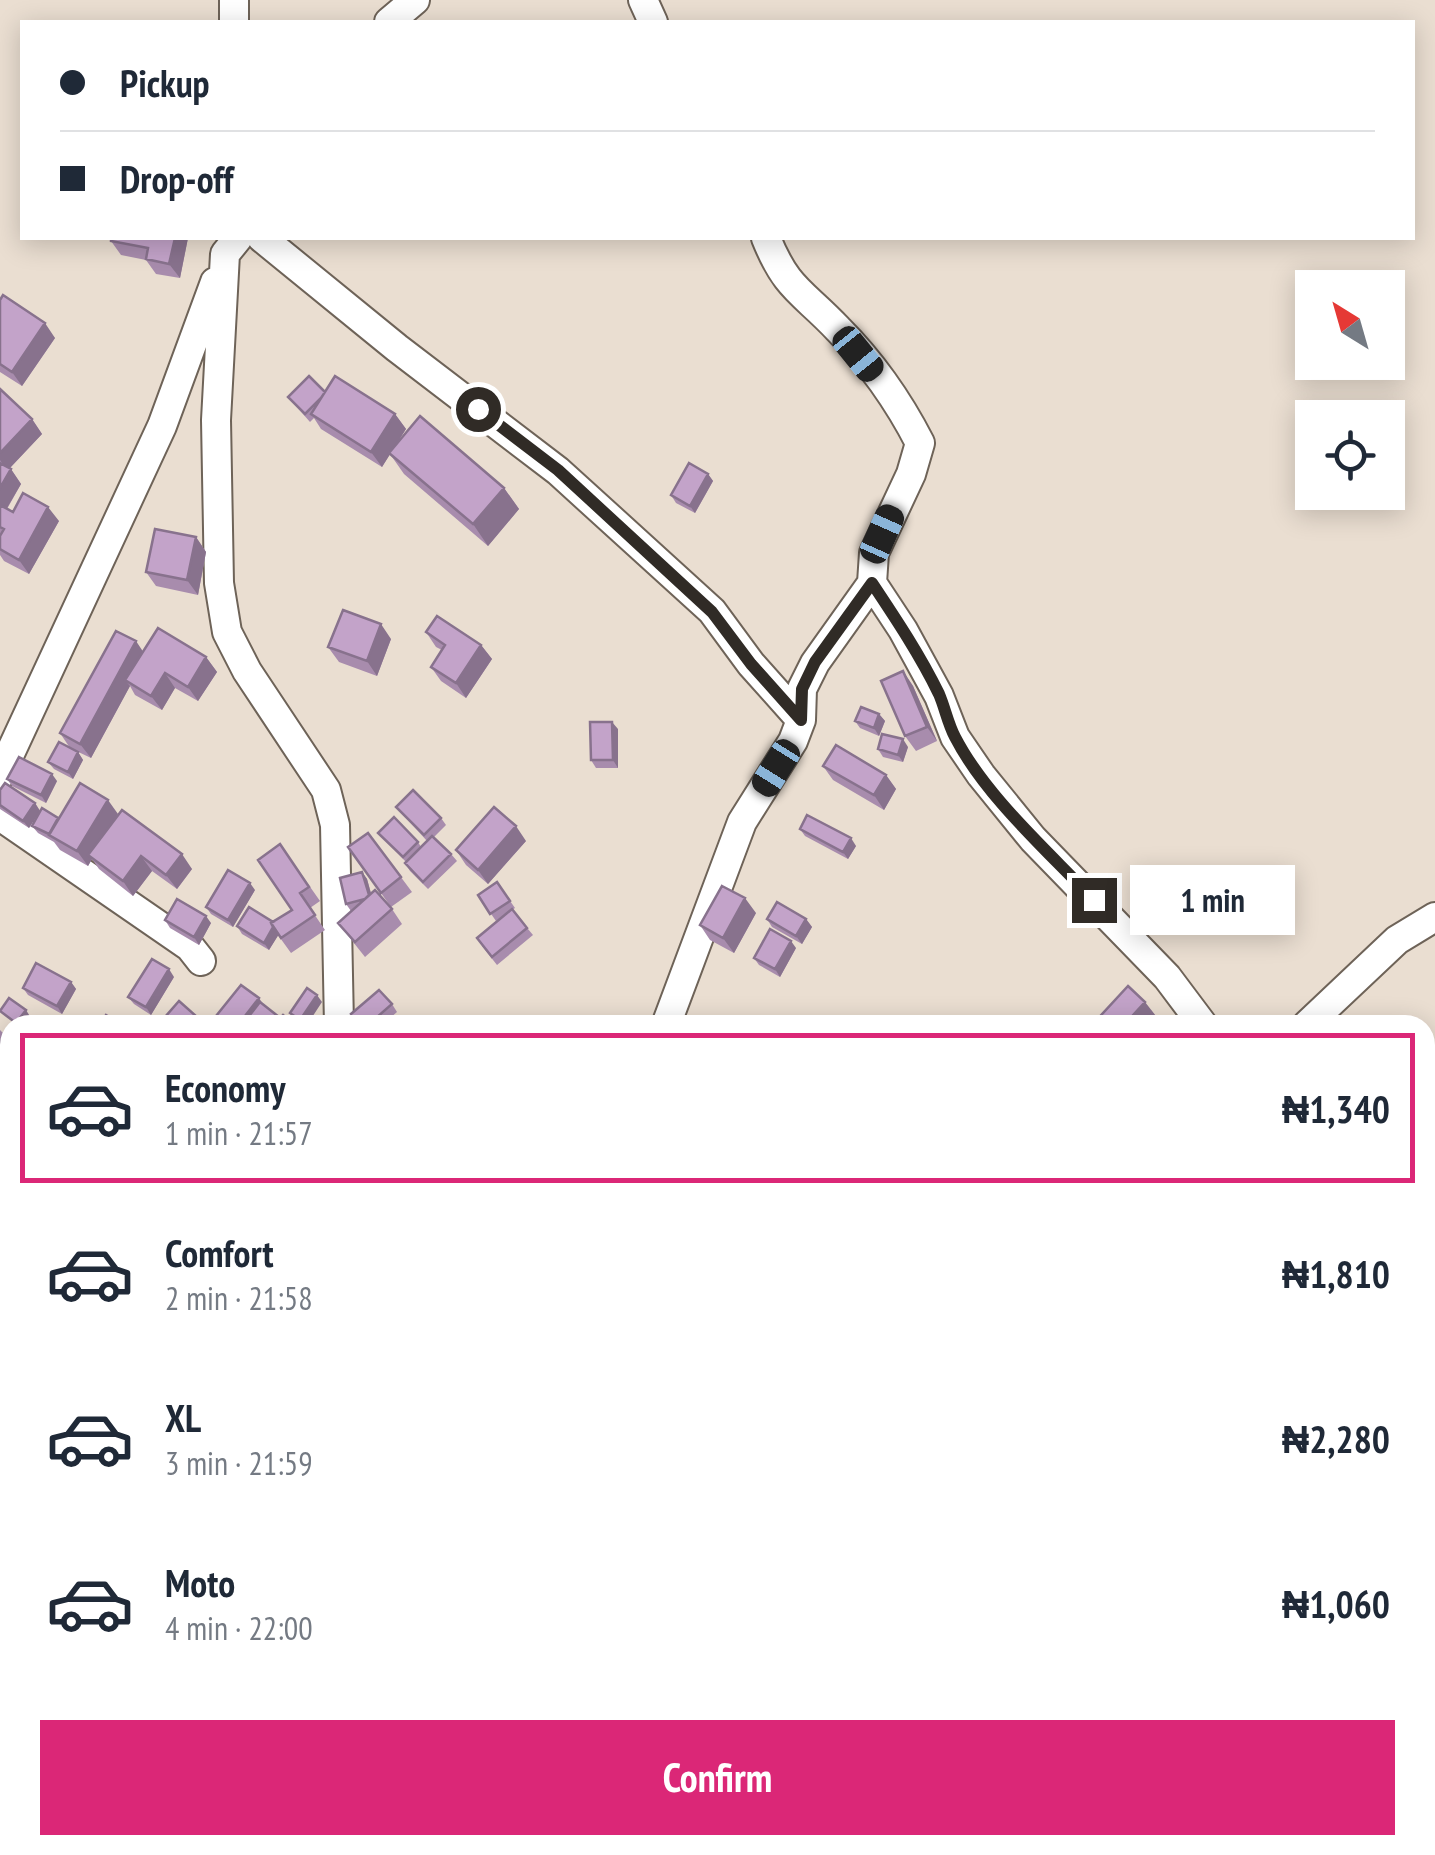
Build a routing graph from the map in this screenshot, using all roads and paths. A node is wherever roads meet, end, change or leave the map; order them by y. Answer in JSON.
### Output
{"nodes":[{"id":1,"x":416,"y":0,"type":"edge"},
{"id":2,"x":392,"y":20,"type":"edge"},
{"id":3,"x":264,"y":240,"type":"edge"},
{"id":4,"x":767,"y":240,"type":"edge"},
{"id":5,"x":230,"y":243,"type":"edge"},
{"id":6,"x":872,"y":583,"type":"junction"},
{"id":7,"x":801,"y":720,"type":"junction"},
{"id":8,"x":0,"y":775,"type":"edge"},
{"id":9,"x":0,"y":816,"type":"edge"},
{"id":10,"x":1435,"y":917,"type":"edge"},
{"id":11,"x":201,"y":961,"type":"dead end"},
{"id":12,"x":339,"y":1015,"type":"edge"},
{"id":13,"x":670,"y":1015,"type":"edge"},
{"id":14,"x":1196,"y":1015,"type":"edge"},
{"id":15,"x":1318,"y":1015,"type":"edge"}],
"edges":[{"from":1,"to":2,"type":"street"},
{"from":3,"to":7,"type":"street"},
{"from":4,"to":6,"type":"street"},
{"from":5,"to":8,"type":"street"},
{"from":5,"to":12,"type":"street"},
{"from":6,"to":7,"type":"street"},
{"from":6,"to":14,"type":"street"},
{"from":7,"to":13,"type":"street"},
{"from":9,"to":11,"type":"street"},
{"from":10,"to":15,"type":"street"}]}
